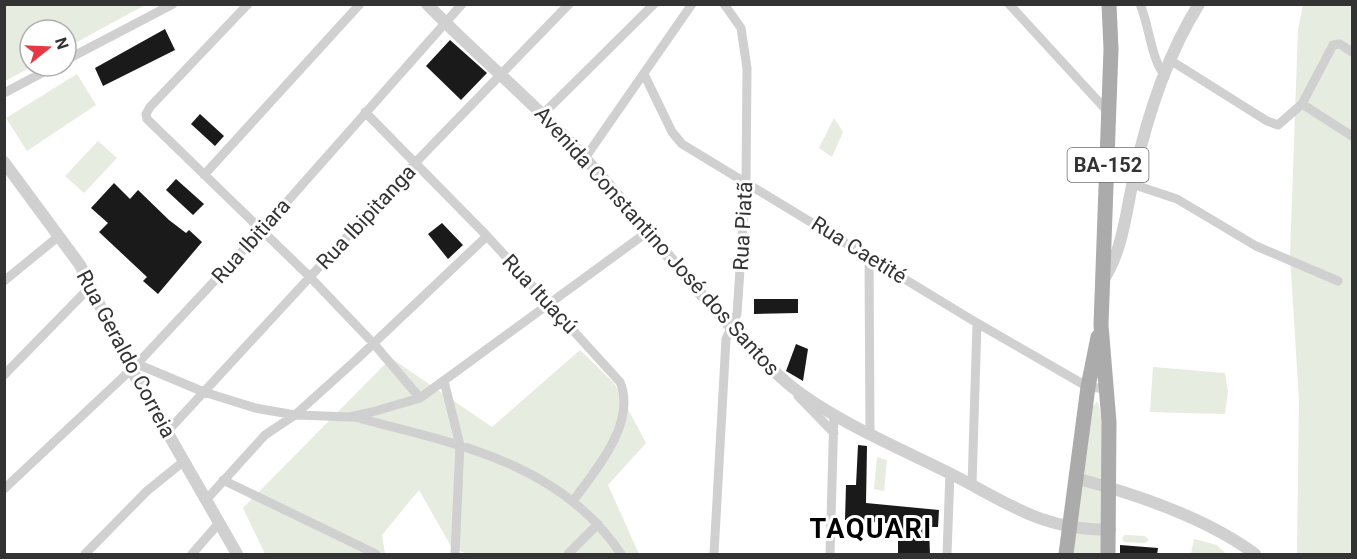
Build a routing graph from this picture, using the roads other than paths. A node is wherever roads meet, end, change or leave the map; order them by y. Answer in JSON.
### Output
{"nodes":[{"id":1,"x":173,"y":4,"type":"edge"},
{"id":2,"x":360,"y":4,"type":"edge"},
{"id":3,"x":427,"y":4,"type":"edge"},
{"id":4,"x":462,"y":4,"type":"edge"},
{"id":5,"x":569,"y":4,"type":"edge"},
{"id":6,"x":654,"y":4,"type":"edge"},
{"id":7,"x":692,"y":4,"type":"edge"},
{"id":8,"x":724,"y":4,"type":"edge"},
{"id":9,"x":1009,"y":4,"type":"edge"},
{"id":10,"x":1109,"y":4,"type":"edge"},
{"id":11,"x":1140,"y":4,"type":"edge"},
{"id":12,"x":1199,"y":4,"type":"edge"},
{"id":13,"x":243,"y":6,"type":"edge"},
{"id":14,"x":445,"y":23,"type":"junction"},
{"id":15,"x":1353,"y":52,"type":"edge"},
{"id":16,"x":78,"y":54,"type":"edge"},
{"id":17,"x":1170,"y":60,"type":"junction"},
{"id":18,"x":1163,"y":73,"type":"junction"},
{"id":19,"x":644,"y":74,"type":"junction"},
{"id":20,"x":501,"y":75,"type":"junction"},
{"id":21,"x":33,"y":78,"type":"edge"},
{"id":22,"x":4,"y":93,"type":"edge"},
{"id":23,"x":1302,"y":104,"type":"junction"},
{"id":24,"x":365,"y":112,"type":"junction"},
{"id":25,"x":1109,"y":113,"type":"junction"},
{"id":26,"x":543,"y":114,"type":"junction"},
{"id":27,"x":1353,"y":136,"type":"edge"},
{"id":28,"x":585,"y":158,"type":"junction"},
{"id":29,"x":4,"y":162,"type":"edge"},
{"id":30,"x":415,"y":163,"type":"junction"},
{"id":31,"x":204,"y":175,"type":"junction"},
{"id":32,"x":746,"y":181,"type":"junction"},
{"id":33,"x":1132,"y":184,"type":"junction"},
{"id":34,"x":262,"y":230,"type":"junction"},
{"id":35,"x":646,"y":233,"type":"junction"},
{"id":36,"x":59,"y":236,"type":"junction"},
{"id":37,"x":487,"y":236,"type":"junction"},
{"id":38,"x":869,"y":256,"type":"junction"},
{"id":39,"x":309,"y":277,"type":"junction"},
{"id":40,"x":4,"y":281,"type":"edge"},
{"id":41,"x":1338,"y":281,"type":"dead end"},
{"id":42,"x":1102,"y":282,"type":"junction"},
{"id":43,"x":91,"y":286,"type":"junction"},
{"id":44,"x":549,"y":304,"type":"junction"},
{"id":45,"x":976,"y":323,"type":"junction"},
{"id":46,"x":1101,"y":325,"type":"junction"},
{"id":47,"x":730,"y":327,"type":"junction"},
{"id":48,"x":374,"y":344,"type":"junction"},
{"id":49,"x":134,"y":366,"type":"junction"},
{"id":50,"x":4,"y":375,"type":"edge"},
{"id":51,"x":444,"y":381,"type":"junction"},
{"id":52,"x":1088,"y":387,"type":"junction"},
{"id":53,"x":794,"y":389,"type":"junction"},
{"id":54,"x":1108,"y":389,"type":"junction"},
{"id":55,"x":204,"y":392,"type":"junction"},
{"id":56,"x":420,"y":398,"type":"junction"},
{"id":57,"x":834,"y":413,"type":"junction"},
{"id":58,"x":295,"y":415,"type":"junction"},
{"id":59,"x":350,"y":417,"type":"junction"},
{"id":60,"x":166,"y":433,"type":"junction"},
{"id":61,"x":834,"y":433,"type":"junction"},
{"id":62,"x":870,"y":433,"type":"junction"},
{"id":63,"x":460,"y":445,"type":"junction"},
{"id":64,"x":184,"y":461,"type":"junction"},
{"id":65,"x":950,"y":473,"type":"junction"},
{"id":66,"x":1075,"y":478,"type":"junction"},
{"id":67,"x":223,"y":480,"type":"junction"},
{"id":68,"x":972,"y":485,"type":"junction"},
{"id":69,"x":1110,"y":487,"type":"junction"},
{"id":70,"x":4,"y":489,"type":"edge"},
{"id":71,"x":206,"y":500,"type":"junction"},
{"id":72,"x":573,"y":501,"type":"junction"},
{"id":73,"x":219,"y":523,"type":"junction"},
{"id":74,"x":598,"y":524,"type":"junction"},
{"id":75,"x":1068,"y":527,"type":"junction"},
{"id":76,"x":1110,"y":530,"type":"junction"},
{"id":77,"x":87,"y":551,"type":"edge"},
{"id":78,"x":99,"y":555,"type":"edge"},
{"id":79,"x":192,"y":555,"type":"edge"},
{"id":80,"x":237,"y":555,"type":"edge"},
{"id":81,"x":376,"y":555,"type":"edge"},
{"id":82,"x":455,"y":555,"type":"edge"},
{"id":83,"x":568,"y":555,"type":"edge"},
{"id":84,"x":621,"y":555,"type":"edge"},
{"id":85,"x":714,"y":555,"type":"edge"},
{"id":86,"x":830,"y":555,"type":"edge"},
{"id":87,"x":947,"y":555,"type":"edge"},
{"id":88,"x":1066,"y":555,"type":"edge"},
{"id":89,"x":1108,"y":555,"type":"edge"},
{"id":90,"x":1255,"y":555,"type":"edge"}],
"edges":[{"from":1,"to":16,"type":"street"},
{"from":2,"to":31,"type":"street"},
{"from":3,"to":14,"type":"street","name":"Avenida Constantino José dos Santos"},
{"from":4,"to":14,"type":"street","name":"Rua Ibitiara"},
{"from":5,"to":20,"type":"street","name":"Rua Ibipitanga"},
{"from":6,"to":26,"type":"street"},
{"from":7,"to":19,"type":"street"},
{"from":8,"to":32,"type":"street","name":"Rua Piatã"},
{"from":9,"to":25,"type":"street"},
{"from":10,"to":25,"type":"main road","number":"BA-152"},
{"from":11,"to":18,"type":"street"},
{"from":12,"to":17,"type":"street"},
{"from":13,"to":31,"type":"street"},
{"from":14,"to":20,"type":"street","name":"Avenida Constantino José dos Santos"},
{"from":14,"to":24,"type":"street","name":"Rua Ibitiara"},
{"from":15,"to":23,"type":"street"},
{"from":17,"to":18,"type":"street"},
{"from":17,"to":23,"type":"street"},
{"from":18,"to":33,"type":"street"},
{"from":19,"to":28,"type":"street"},
{"from":19,"to":32,"type":"street","name":"Rua Caetité"},
{"from":20,"to":26,"type":"street","name":"Avenida Constantino José dos Santos"},
{"from":20,"to":30,"type":"street","name":"Rua Ibipitanga"},
{"from":21,"to":22,"type":"street"},
{"from":23,"to":27,"type":"street"},
{"from":24,"to":30,"type":"street","name":"Rua Ituaçú"},
{"from":24,"to":34,"type":"street","name":"Rua Ibitiara"},
{"from":25,"to":42,"type":"main road","number":"BA-152"},
{"from":26,"to":28,"type":"street","name":"Avenida Constantino José dos Santos"},
{"from":28,"to":35,"type":"street","name":"Avenida Constantino José dos Santos"},
{"from":29,"to":36,"type":"street","name":"Rua Geraldo Correia"},
{"from":30,"to":37,"type":"street","name":"Rua Ituaçú"},
{"from":30,"to":39,"type":"street","name":"Rua Ibipitanga"},
{"from":31,"to":34,"type":"street"},
{"from":32,"to":38,"type":"street","name":"Rua Caetité"},
{"from":32,"to":47,"type":"street","name":"Rua Piatã"},
{"from":33,"to":41,"type":"street"},
{"from":33,"to":42,"type":"street"},
{"from":34,"to":39,"type":"street"},
{"from":34,"to":49,"type":"street","name":"Rua Ibitiara"},
{"from":35,"to":44,"type":"street"},
{"from":35,"to":47,"type":"street","name":"Avenida Constantino José dos Santos"},
{"from":36,"to":40,"type":"street"},
{"from":36,"to":43,"type":"street","name":"Rua Geraldo Correia"},
{"from":37,"to":44,"type":"street","name":"Rua Ituaçú"},
{"from":37,"to":48,"type":"street"},
{"from":38,"to":45,"type":"street","name":"Rua Caetité"},
{"from":38,"to":62,"type":"street"},
{"from":39,"to":48,"type":"street"},
{"from":39,"to":55,"type":"street","name":"Rua Ibipitanga"},
{"from":42,"to":46,"type":"main road","number":"BA-152"},
{"from":43,"to":49,"type":"street","name":"Rua Geraldo Correia"},
{"from":43,"to":50,"type":"street"},
{"from":44,"to":51,"type":"street"},
{"from":44,"to":72,"type":"street","name":"Rua Ituaçú"},
{"from":45,"to":52,"type":"street","name":"Rua Caetité"},
{"from":45,"to":68,"type":"street"},
{"from":46,"to":52,"type":"main road","number":"BA-152"},
{"from":46,"to":54,"type":"main road","number":"BA-152"},
{"from":47,"to":53,"type":"street","name":"Avenida Constantino José dos Santos"},
{"from":47,"to":85,"type":"street","name":"Rua Piatã"},
{"from":48,"to":56,"type":"street"},
{"from":48,"to":58,"type":"street"},
{"from":49,"to":55,"type":"street"},
{"from":49,"to":60,"type":"street","name":"Rua Geraldo Correia"},
{"from":49,"to":70,"type":"street","name":"Rua Ibitiara"},
{"from":51,"to":56,"type":"street"},
{"from":51,"to":63,"type":"street"},
{"from":52,"to":54,"type":"street","name":"Rua Caetité"},
{"from":52,"to":66,"type":"main road","number":"BA-152"},
{"from":53,"to":57,"type":"street","name":"Avenida Constantino José dos Santos"},
{"from":53,"to":61,"type":"street"},
{"from":54,"to":69,"type":"main road","number":"BA-152"},
{"from":55,"to":58,"type":"street"},
{"from":55,"to":60,"type":"street","name":"Rua Ibipitanga"},
{"from":56,"to":59,"type":"street"},
{"from":57,"to":61,"type":"street"},
{"from":57,"to":62,"type":"street","name":"Avenida Constantino José dos Santos"},
{"from":58,"to":59,"type":"street"},
{"from":58,"to":67,"type":"street"},
{"from":59,"to":63,"type":"street"},
{"from":60,"to":64,"type":"street","name":"Rua Geraldo Correia"},
{"from":61,"to":86,"type":"street"},
{"from":62,"to":65,"type":"street","name":"Avenida Constantino José dos Santos"},
{"from":63,"to":72,"type":"street"},
{"from":63,"to":82,"type":"street"},
{"from":64,"to":71,"type":"street","name":"Rua Geraldo Correia"},
{"from":64,"to":77,"type":"street"},
{"from":65,"to":68,"type":"street","name":"Avenida Constantino José dos Santos"},
{"from":65,"to":87,"type":"street"},
{"from":66,"to":69,"type":"street"},
{"from":66,"to":75,"type":"main road","number":"BA-152"},
{"from":67,"to":71,"type":"street"},
{"from":67,"to":81,"type":"street"},
{"from":68,"to":75,"type":"street","name":"Avenida Constantino José dos Santos"},
{"from":69,"to":76,"type":"main road","number":"BA-152"},
{"from":69,"to":90,"type":"street"},
{"from":71,"to":73,"type":"street","name":"Rua Geraldo Correia"},
{"from":72,"to":74,"type":"street"},
{"from":73,"to":79,"type":"street"},
{"from":73,"to":80,"type":"street","name":"Rua Geraldo Correia"},
{"from":74,"to":83,"type":"street"},
{"from":74,"to":84,"type":"street"},
{"from":75,"to":76,"type":"street","name":"Avenida Constantino José dos Santos"},
{"from":75,"to":88,"type":"main road","number":"BA-152"},
{"from":76,"to":89,"type":"main road","number":"BA-152"},
{"from":77,"to":78,"type":"street"}]}
